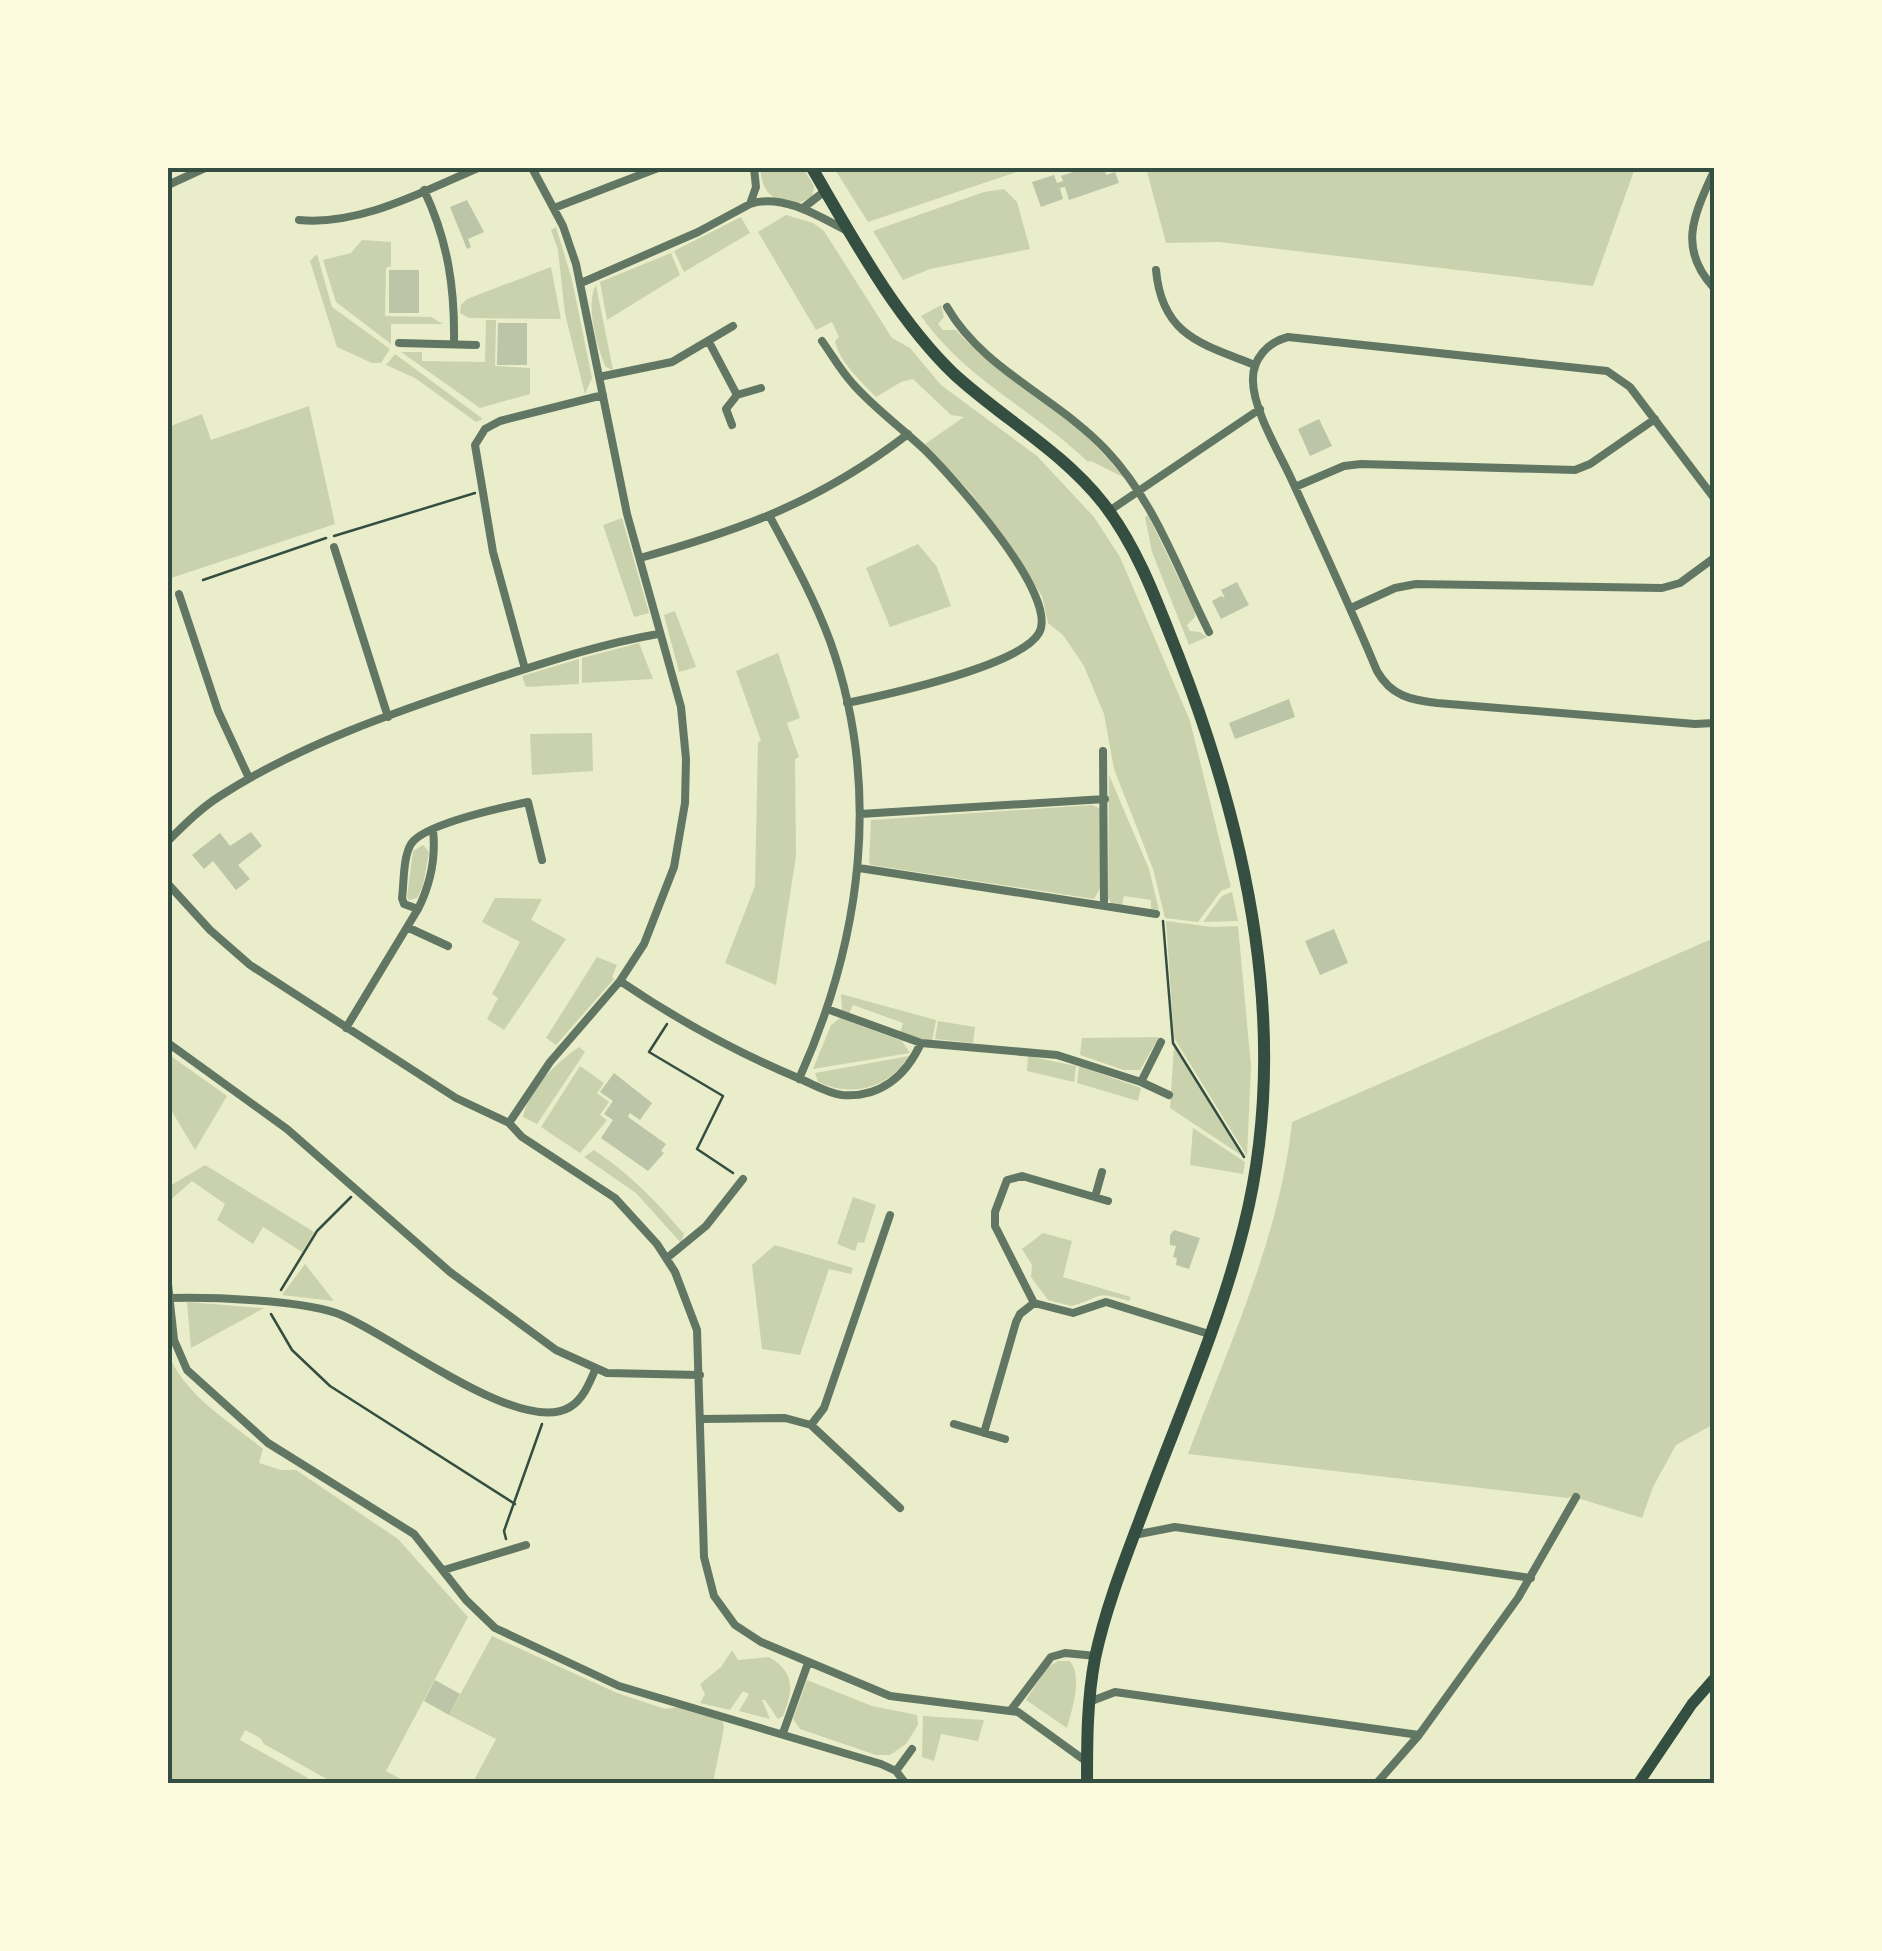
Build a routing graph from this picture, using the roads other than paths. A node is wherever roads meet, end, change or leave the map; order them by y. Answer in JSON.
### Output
{"nodes":[{"id":1,"x":205,"y":168,"type":"edge"},
{"id":2,"x":478,"y":168,"type":"edge"},
{"id":3,"x":532,"y":168,"type":"edge"},
{"id":4,"x":658,"y":168,"type":"edge"},
{"id":5,"x":754,"y":168,"type":"edge"},
{"id":6,"x":812,"y":168,"type":"edge"},
{"id":7,"x":1714,"y":171,"type":"edge"},
{"id":8,"x":168,"y":185,"type":"edge"},
{"id":9,"x":424,"y":190,"type":"junction"},
{"id":10,"x":826,"y":191,"type":"junction"},
{"id":11,"x":750,"y":204,"type":"junction"},
{"id":12,"x":554,"y":208,"type":"junction"},
{"id":13,"x":803,"y":208,"type":"junction"},
{"id":14,"x":299,"y":220,"type":"dead end"},
{"id":15,"x":328,"y":220,"type":"junction"},
{"id":16,"x":330,"y":233,"type":"dead end"},
{"id":17,"x":851,"y":233,"type":"junction"},
{"id":18,"x":1156,"y":270,"type":"dead end"},
{"id":19,"x":580,"y":282,"type":"junction"},
{"id":20,"x":1714,"y":288,"type":"edge"},
{"id":21,"x":947,"y":307,"type":"dead end"},
{"id":22,"x":954,"y":318,"type":"junction"},
{"id":23,"x":734,"y":326,"type":"dead end"},
{"id":24,"x":942,"y":326,"type":"dead end"},
{"id":25,"x":822,"y":340,"type":"dead end"},
{"id":26,"x":709,"y":342,"type":"junction"},
{"id":27,"x":399,"y":343,"type":"dead end"},
{"id":28,"x":454,"y":344,"type":"junction"},
{"id":29,"x":476,"y":345,"type":"dead end"},
{"id":30,"x":1255,"y":365,"type":"junction"},
{"id":31,"x":599,"y":378,"type":"junction"},
{"id":32,"x":762,"y":388,"type":"dead end"},
{"id":33,"x":738,"y":395,"type":"junction"},
{"id":34,"x":602,"y":396,"type":"junction"},
{"id":35,"x":1260,"y":409,"type":"junction"},
{"id":36,"x":1655,"y":419,"type":"junction"},
{"id":37,"x":732,"y":425,"type":"dead end"},
{"id":38,"x":908,"y":434,"type":"junction"},
{"id":39,"x":1295,"y":487,"type":"junction"},
{"id":40,"x":1140,"y":490,"type":"junction"},
{"id":41,"x":1714,"y":498,"type":"edge"},
{"id":42,"x":1109,"y":511,"type":"junction"},
{"id":43,"x":770,"y":517,"type":"junction"},
{"id":44,"x":334,"y":547,"type":"dead end"},
{"id":45,"x":640,"y":558,"type":"junction"},
{"id":46,"x":1714,"y":558,"type":"edge"},
{"id":47,"x":179,"y":594,"type":"dead end"},
{"id":48,"x":1351,"y":608,"type":"junction"},
{"id":49,"x":1204,"y":621,"type":"junction"},
{"id":50,"x":1194,"y":626,"type":"dead end"},
{"id":51,"x":1209,"y":632,"type":"dead end"},
{"id":52,"x":658,"y":634,"type":"junction"},
{"id":53,"x":525,"y":669,"type":"junction"},
{"id":54,"x":847,"y":702,"type":"junction"},
{"id":55,"x":388,"y":717,"type":"junction"},
{"id":56,"x":1714,"y":722,"type":"edge"},
{"id":57,"x":1103,"y":751,"type":"dead end"},
{"id":58,"x":249,"y":778,"type":"junction"},
{"id":59,"x":1105,"y":799,"type":"junction"},
{"id":60,"x":860,"y":814,"type":"junction"},
{"id":61,"x":434,"y":830,"type":"junction"},
{"id":62,"x":168,"y":840,"type":"edge"},
{"id":63,"x":542,"y":860,"type":"dead end"},
{"id":64,"x":858,"y":868,"type":"junction"},
{"id":65,"x":168,"y":884,"type":"edge"},
{"id":66,"x":1104,"y":904,"type":"junction"},
{"id":67,"x":418,"y":909,"type":"junction"},
{"id":68,"x":1160,"y":917,"type":"road end"},
{"id":69,"x":409,"y":928,"type":"junction"},
{"id":70,"x":448,"y":946,"type":"dead end"},
{"id":71,"x":620,"y":981,"type":"junction"},
{"id":72,"x":827,"y":1009,"type":"junction"},
{"id":73,"x":346,"y":1028,"type":"junction"},
{"id":74,"x":1161,"y":1042,"type":"dead end"},
{"id":75,"x":168,"y":1043,"type":"edge"},
{"id":76,"x":920,"y":1043,"type":"junction"},
{"id":77,"x":799,"y":1079,"type":"junction"},
{"id":78,"x":1141,"y":1082,"type":"junction"},
{"id":79,"x":1169,"y":1095,"type":"dead end"},
{"id":80,"x":509,"y":1123,"type":"junction"},
{"id":81,"x":1102,"y":1172,"type":"dead end"},
{"id":82,"x":743,"y":1180,"type":"road end"},
{"id":83,"x":1095,"y":1197,"type":"junction"},
{"id":84,"x":1108,"y":1200,"type":"dead end"},
{"id":85,"x":890,"y":1215,"type":"dead end"},
{"id":86,"x":667,"y":1258,"type":"junction"},
{"id":87,"x":168,"y":1284,"type":"edge"},
{"id":88,"x":169,"y":1298,"type":"edge"},
{"id":89,"x":1034,"y":1303,"type":"junction"},
{"id":90,"x":1209,"y":1334,"type":"junction"},
{"id":91,"x":594,"y":1370,"type":"junction"},
{"id":92,"x":700,"y":1375,"type":"junction"},
{"id":93,"x":702,"y":1419,"type":"junction"},
{"id":94,"x":954,"y":1424,"type":"dead end"},
{"id":95,"x":811,"y":1425,"type":"junction"},
{"id":96,"x":984,"y":1432,"type":"junction"},
{"id":97,"x":1005,"y":1439,"type":"dead end"},
{"id":98,"x":1576,"y":1497,"type":"dead end"},
{"id":99,"x":900,"y":1508,"type":"dead end"},
{"id":100,"x":1134,"y":1535,"type":"junction"},
{"id":101,"x":526,"y":1546,"type":"dead end"},
{"id":102,"x":444,"y":1570,"type":"junction"},
{"id":103,"x":1531,"y":1578,"type":"junction"},
{"id":104,"x":1096,"y":1656,"type":"junction"},
{"id":105,"x":808,"y":1663,"type":"junction"},
{"id":106,"x":1714,"y":1679,"type":"edge"},
{"id":107,"x":1089,"y":1702,"type":"junction"},
{"id":108,"x":1011,"y":1710,"type":"junction"},
{"id":109,"x":782,"y":1733,"type":"junction"},
{"id":110,"x":1419,"y":1735,"type":"junction"},
{"id":111,"x":912,"y":1749,"type":"dead end"},
{"id":112,"x":1087,"y":1762,"type":"junction"},
{"id":113,"x":896,"y":1771,"type":"junction"},
{"id":114,"x":906,"y":1784,"type":"edge"},
{"id":115,"x":1087,"y":1784,"type":"edge"},
{"id":116,"x":1376,"y":1784,"type":"edge"},
{"id":117,"x":1638,"y":1784,"type":"edge"}],
"edges":[{"from":1,"to":8,"type":"street"},
{"from":2,"to":9,"type":"street"},
{"from":3,"to":12,"type":"street"},
{"from":4,"to":12,"type":"street"},
{"from":5,"to":11,"type":"street"},
{"from":6,"to":10,"type":"main road"},
{"from":7,"to":20,"type":"street"},
{"from":9,"to":15,"type":"street"},
{"from":9,"to":28,"type":"street"},
{"from":10,"to":13,"type":"street"},
{"from":10,"to":17,"type":"main road"},
{"from":11,"to":13,"type":"street"},
{"from":11,"to":19,"type":"street"},
{"from":12,"to":19,"type":"street"},
{"from":13,"to":17,"type":"street"},
{"from":14,"to":15,"type":"street"},
{"from":15,"to":16,"type":"street"},
{"from":17,"to":42,"type":"main road"},
{"from":18,"to":30,"type":"street"},
{"from":19,"to":31,"type":"street"},
{"from":21,"to":22,"type":"street"},
{"from":22,"to":24,"type":"street"},
{"from":22,"to":40,"type":"street"},
{"from":23,"to":26,"type":"street"},
{"from":25,"to":38,"type":"street"},
{"from":26,"to":31,"type":"street"},
{"from":26,"to":33,"type":"street"},
{"from":27,"to":28,"type":"street"},
{"from":28,"to":29,"type":"street"},
{"from":30,"to":35,"type":"street"},
{"from":30,"to":36,"type":"street"},
{"from":31,"to":34,"type":"street"},
{"from":32,"to":33,"type":"street"},
{"from":33,"to":37,"type":"street"},
{"from":34,"to":45,"type":"street"},
{"from":34,"to":53,"type":"street"},
{"from":35,"to":39,"type":"street"},
{"from":35,"to":40,"type":"street"},
{"from":36,"to":39,"type":"street"},
{"from":36,"to":41,"type":"street"},
{"from":38,"to":43,"type":"street"},
{"from":38,"to":54,"type":"street"},
{"from":39,"to":48,"type":"street"},
{"from":40,"to":42,"type":"street"},
{"from":40,"to":49,"type":"street"},
{"from":42,"to":90,"type":"main road"},
{"from":43,"to":45,"type":"street"},
{"from":43,"to":54,"type":"street"},
{"from":44,"to":55,"type":"street"},
{"from":45,"to":52,"type":"street"},
{"from":46,"to":48,"type":"street"},
{"from":47,"to":58,"type":"street"},
{"from":48,"to":56,"type":"street"},
{"from":49,"to":50,"type":"street"},
{"from":49,"to":51,"type":"street"},
{"from":52,"to":53,"type":"street"},
{"from":52,"to":71,"type":"street"},
{"from":53,"to":55,"type":"street"},
{"from":54,"to":60,"type":"street"},
{"from":55,"to":58,"type":"street"},
{"from":57,"to":59,"type":"street"},
{"from":58,"to":62,"type":"street"},
{"from":59,"to":60,"type":"street"},
{"from":59,"to":66,"type":"street"},
{"from":60,"to":64,"type":"street"},
{"from":61,"to":63,"type":"street"},
{"from":61,"to":67,"type":"street"},
{"from":61,"to":67,"type":"street"},
{"from":64,"to":66,"type":"street"},
{"from":64,"to":72,"type":"street"},
{"from":65,"to":73,"type":"street"},
{"from":66,"to":68,"type":"street"},
{"from":67,"to":69,"type":"street"},
{"from":69,"to":70,"type":"street"},
{"from":69,"to":73,"type":"street"},
{"from":71,"to":77,"type":"street"},
{"from":71,"to":80,"type":"street"},
{"from":72,"to":76,"type":"street"},
{"from":72,"to":77,"type":"street"},
{"from":73,"to":80,"type":"street"},
{"from":74,"to":78,"type":"street"},
{"from":75,"to":91,"type":"street"},
{"from":76,"to":77,"type":"street"},
{"from":76,"to":78,"type":"street"},
{"from":78,"to":79,"type":"street"},
{"from":80,"to":86,"type":"street"},
{"from":81,"to":83,"type":"street"},
{"from":82,"to":86,"type":"street"},
{"from":83,"to":84,"type":"street"},
{"from":83,"to":89,"type":"street"},
{"from":85,"to":95,"type":"street"},
{"from":86,"to":92,"type":"street"},
{"from":87,"to":88,"type":"street"},
{"from":88,"to":91,"type":"street"},
{"from":88,"to":102,"type":"street"},
{"from":89,"to":90,"type":"street"},
{"from":89,"to":96,"type":"street"},
{"from":90,"to":100,"type":"main road"},
{"from":91,"to":92,"type":"street"},
{"from":92,"to":93,"type":"street"},
{"from":93,"to":95,"type":"street"},
{"from":93,"to":105,"type":"street"},
{"from":94,"to":96,"type":"street"},
{"from":95,"to":99,"type":"street"},
{"from":96,"to":97,"type":"street"},
{"from":98,"to":103,"type":"street"},
{"from":100,"to":103,"type":"street"},
{"from":100,"to":104,"type":"main road"},
{"from":101,"to":102,"type":"street"},
{"from":102,"to":109,"type":"street"},
{"from":103,"to":110,"type":"street"},
{"from":104,"to":107,"type":"main road"},
{"from":104,"to":108,"type":"street"},
{"from":105,"to":108,"type":"street"},
{"from":105,"to":109,"type":"street"},
{"from":106,"to":117,"type":"main road"},
{"from":107,"to":110,"type":"street"},
{"from":107,"to":112,"type":"main road"},
{"from":108,"to":112,"type":"street"},
{"from":109,"to":113,"type":"street"},
{"from":110,"to":116,"type":"street"},
{"from":111,"to":113,"type":"street"},
{"from":112,"to":115,"type":"main road"},
{"from":113,"to":114,"type":"street"}]}
